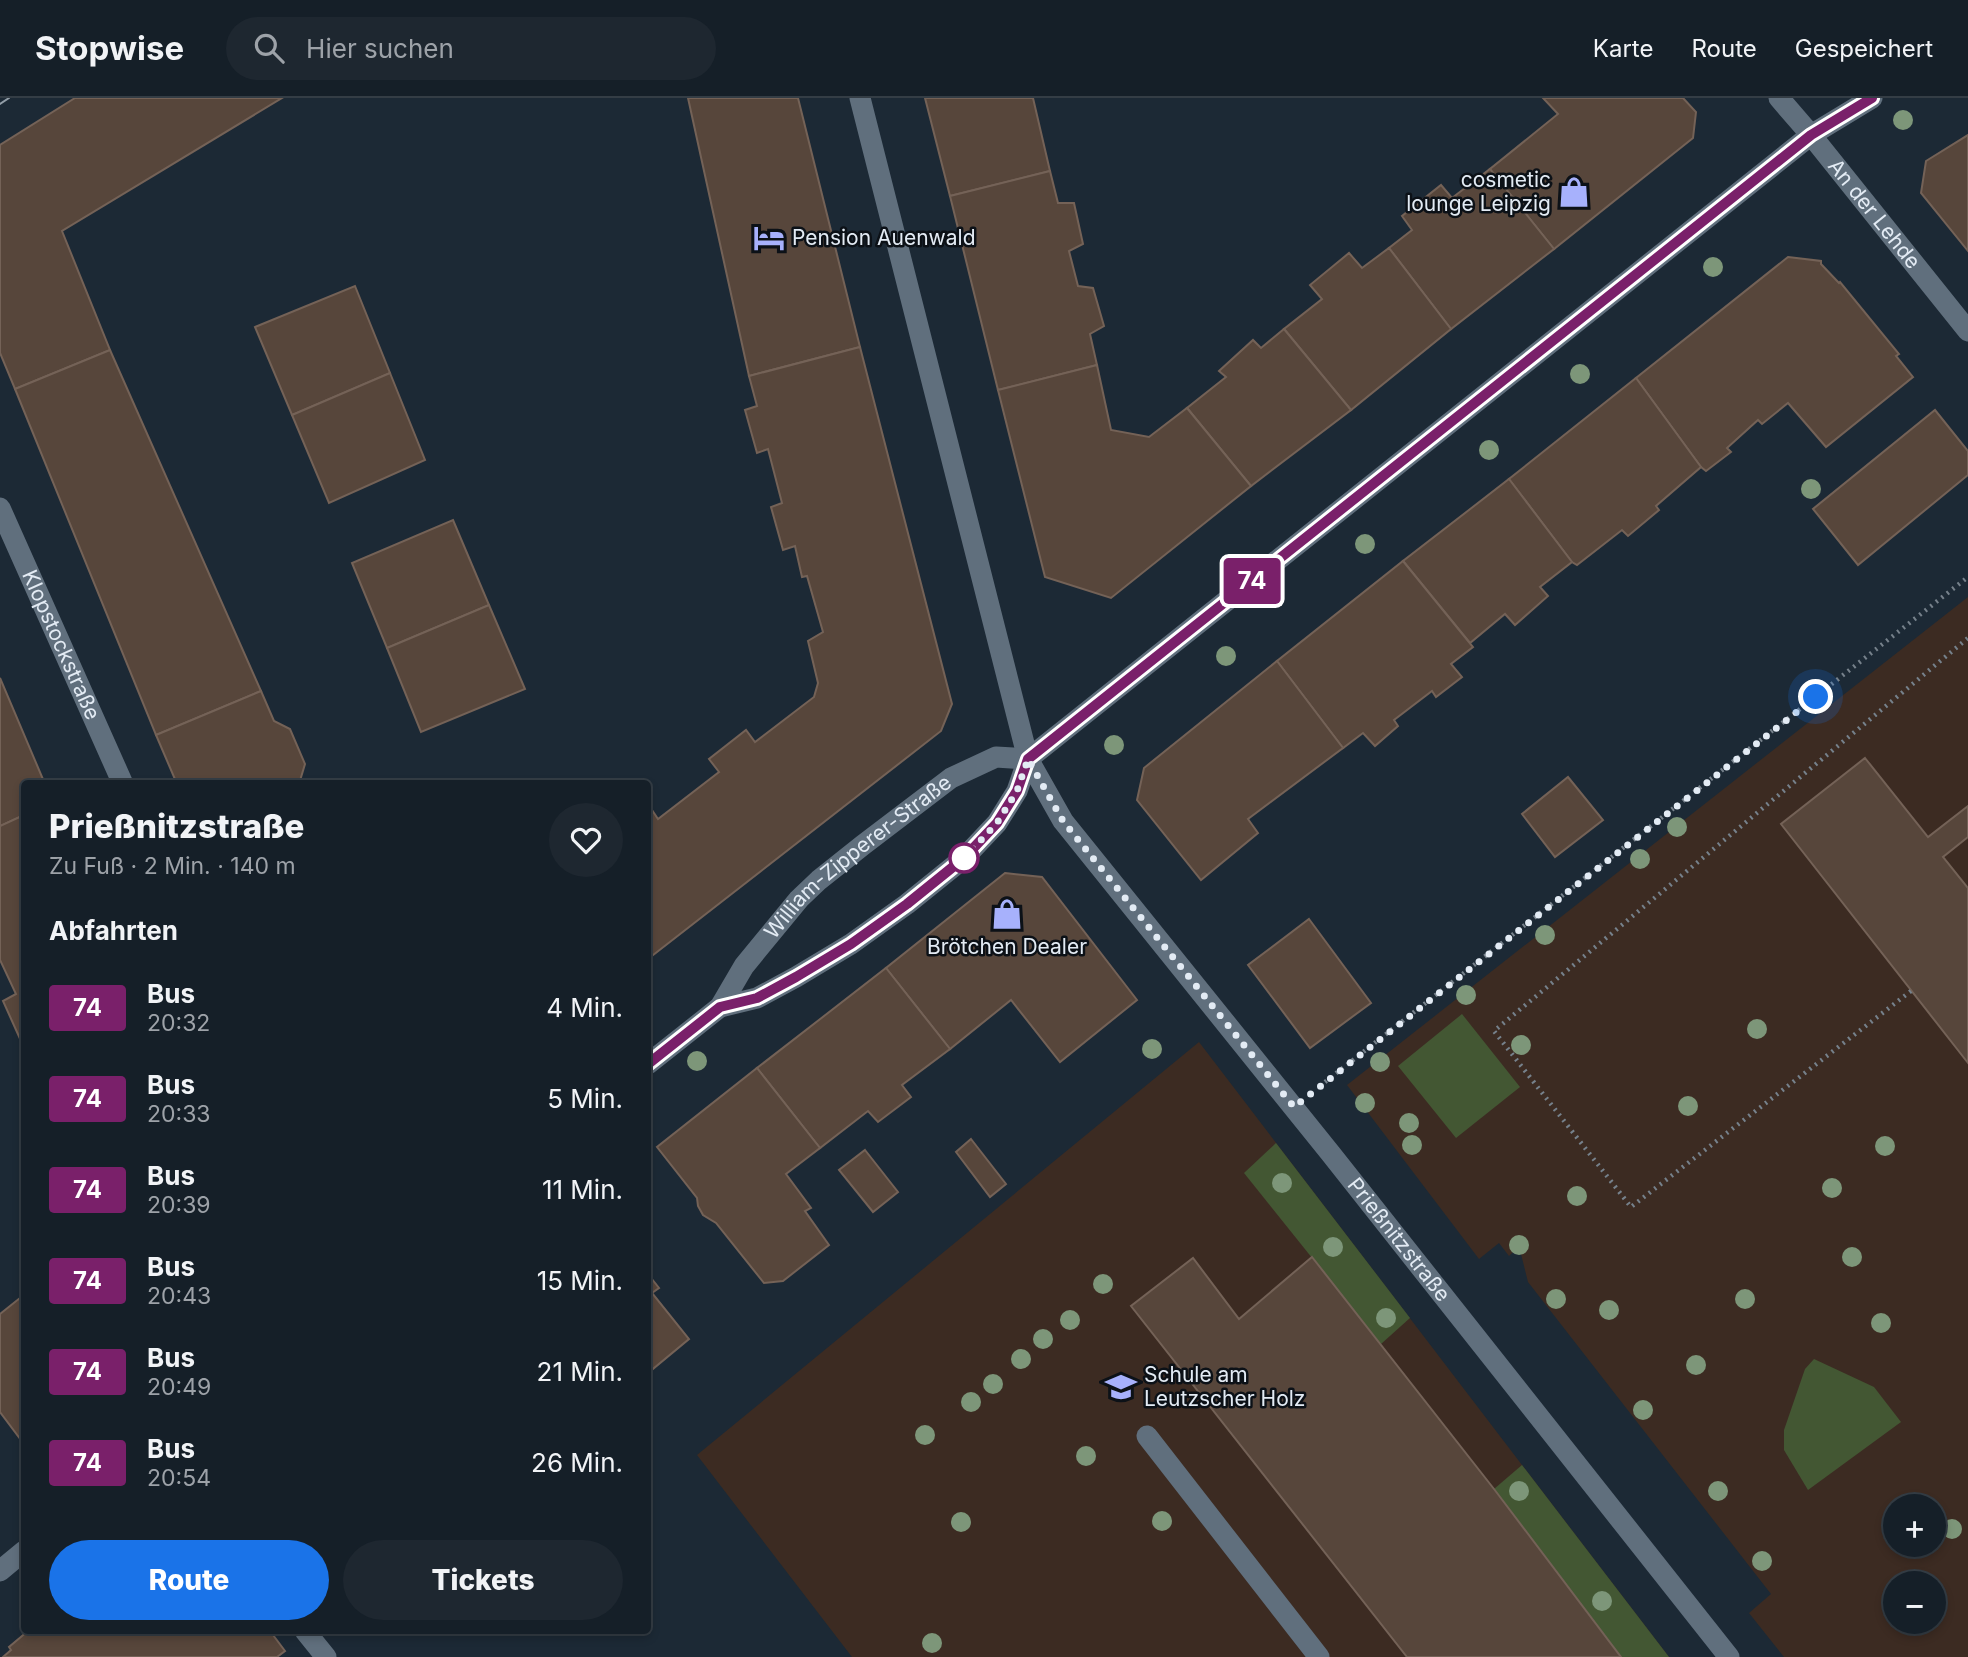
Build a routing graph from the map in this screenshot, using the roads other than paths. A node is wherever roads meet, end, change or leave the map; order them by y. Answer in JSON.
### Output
{"nodes":[{"id":1,"x":860,"y":98,"type":"edge"},
{"id":2,"x":1779,"y":98,"type":"edge"},
{"id":3,"x":1872,"y":98,"type":"edge"},
{"id":4,"x":1811,"y":135,"type":"junction"},
{"id":5,"x":1968,"y":331,"type":"edge"},
{"id":6,"x":0,"y":508,"type":"edge"},
{"id":7,"x":1028,"y":759,"type":"junction"},
{"id":8,"x":120,"y":780,"type":"edge"},
{"id":9,"x":720,"y":1007,"type":"junction"},
{"id":10,"x":651,"y":1062,"type":"edge"},
{"id":11,"x":1147,"y":1436,"type":"dead end"},
{"id":12,"x":21,"y":1554,"type":"edge"},
{"id":13,"x":0,"y":1571,"type":"edge"},
{"id":14,"x":307,"y":1634,"type":"edge"},
{"id":15,"x":326,"y":1657,"type":"edge"},
{"id":16,"x":1320,"y":1657,"type":"edge"},
{"id":17,"x":1729,"y":1657,"type":"edge"}],
"edges":[{"from":1,"to":7,"type":"street","name":"Prießnitzstraße"},
{"from":2,"to":4,"type":"street","name":"An der Lehde"},
{"from":3,"to":4,"type":"street"},
{"from":4,"to":5,"type":"street","name":"An der Lehde"},
{"from":4,"to":7,"type":"street"},
{"from":6,"to":8,"type":"street","name":"Klopstockstraße"},
{"from":7,"to":9,"type":"street","name":"William-Zipperer-Straße"},
{"from":7,"to":9,"type":"street","name":"William-Zipperer-Straße"},
{"from":7,"to":17,"type":"street","name":"Prießnitzstraße"},
{"from":9,"to":10,"type":"street","name":"William-Zipperer-Straße"},
{"from":11,"to":16,"type":"street"},
{"from":12,"to":13,"type":"street"},
{"from":14,"to":15,"type":"street"}]}
